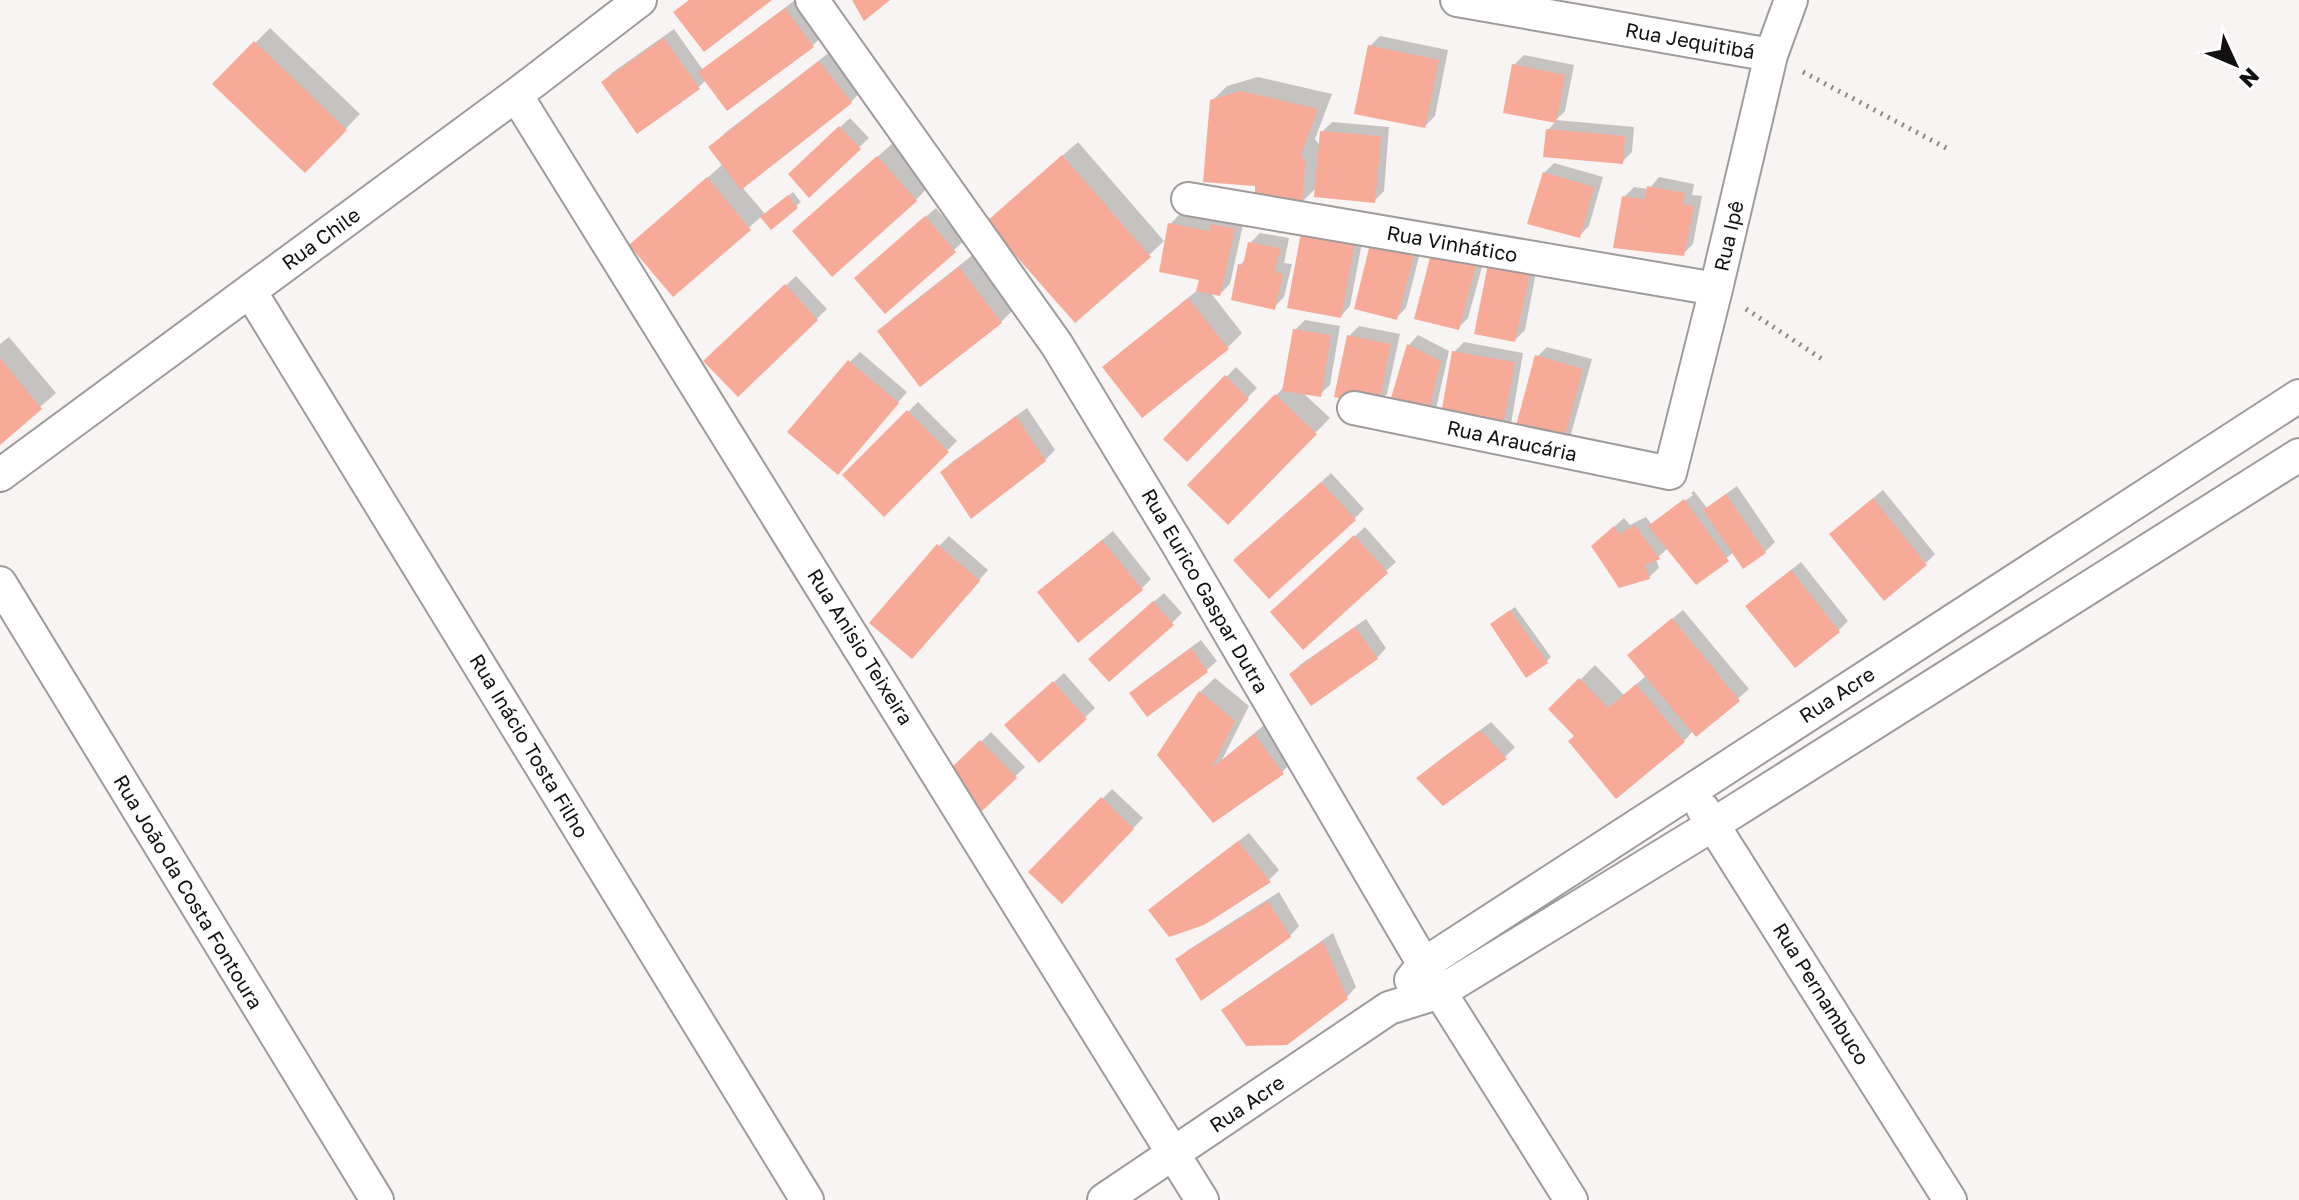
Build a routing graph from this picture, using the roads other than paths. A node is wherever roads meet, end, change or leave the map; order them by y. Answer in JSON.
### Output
{"nodes":[{"id":1,"x":640,"y":0,"type":"edge"},
{"id":2,"x":812,"y":0,"type":"edge"},
{"id":3,"x":1457,"y":0,"type":"edge"},
{"id":4,"x":1791,"y":0,"type":"edge"},
{"id":5,"x":1771,"y":55,"type":"junction"},
{"id":6,"x":516,"y":95,"type":"junction"},
{"id":7,"x":1188,"y":199,"type":"dead end"},
{"id":8,"x":1716,"y":289,"type":"junction"},
{"id":9,"x":250,"y":291,"type":"junction"},
{"id":10,"x":2299,"y":396,"type":"edge"},
{"id":11,"x":1354,"y":408,"type":"dead end"},
{"id":12,"x":2299,"y":455,"type":"edge"},
{"id":13,"x":1670,"y":473,"type":"joint"},
{"id":14,"x":0,"y":475,"type":"edge"},
{"id":15,"x":0,"y":583,"type":"edge"},
{"id":16,"x":1689,"y":791,"type":"junction"},
{"id":17,"x":1714,"y":824,"type":"junction"},
{"id":18,"x":1424,"y":964,"type":"junction"},
{"id":19,"x":1440,"y":992,"type":"junction"},
{"id":20,"x":1389,"y":1008,"type":"junction"},
{"id":21,"x":1174,"y":1153,"type":"junction"},
{"id":22,"x":377,"y":1200,"type":"edge"},
{"id":23,"x":807,"y":1200,"type":"edge"},
{"id":24,"x":1104,"y":1200,"type":"edge"},
{"id":25,"x":1202,"y":1200,"type":"edge"},
{"id":26,"x":1571,"y":1200,"type":"edge"},
{"id":27,"x":1950,"y":1200,"type":"edge"}],
"edges":[{"from":1,"to":6,"type":"street","name":"Rua Chile"},
{"from":2,"to":18,"type":"street","name":"Rua Eurico Gaspar Dutra"},
{"from":3,"to":5,"type":"street","name":"Rua Jequitibá"},
{"from":4,"to":5,"type":"street","name":"Rua Ipê"},
{"from":5,"to":8,"type":"street","name":"Rua Ipê"},
{"from":6,"to":9,"type":"street","name":"Rua Chile"},
{"from":6,"to":21,"type":"street","name":"Rua Anisio Teixeira"},
{"from":7,"to":8,"type":"street","name":"Rua Vinhático"},
{"from":8,"to":13,"type":"street","name":"Rua Ipê"},
{"from":9,"to":14,"type":"street","name":"Rua Chile"},
{"from":9,"to":23,"type":"street","name":"Rua Inácio Tosta Filho"},
{"from":10,"to":16,"type":"street","name":"Rua Acre"},
{"from":11,"to":13,"type":"street","name":"Rua Araucária"},
{"from":12,"to":17,"type":"street","name":"Rua Acre"},
{"from":15,"to":22,"type":"street","name":"Rua João da Costa Fontoura"},
{"from":16,"to":17,"type":"street","name":"Rua Pernambuco"},
{"from":16,"to":18,"type":"street","name":"Rua Acre"},
{"from":17,"to":19,"type":"street","name":"Rua Acre"},
{"from":17,"to":27,"type":"street","name":"Rua Pernambuco"},
{"from":18,"to":19,"type":"street","name":"Rua Eurico Gaspar Dutra"},
{"from":18,"to":20,"type":"street","name":"Rua Acre"},
{"from":19,"to":20,"type":"street","name":"Rua Acre"},
{"from":19,"to":26,"type":"street","name":"Rua Eurico Gaspar Dutra"},
{"from":20,"to":21,"type":"street","name":"Rua Acre"},
{"from":21,"to":24,"type":"street","name":"Rua Acre"},
{"from":21,"to":25,"type":"street","name":"Rua Anisio Teixeira"}]}
